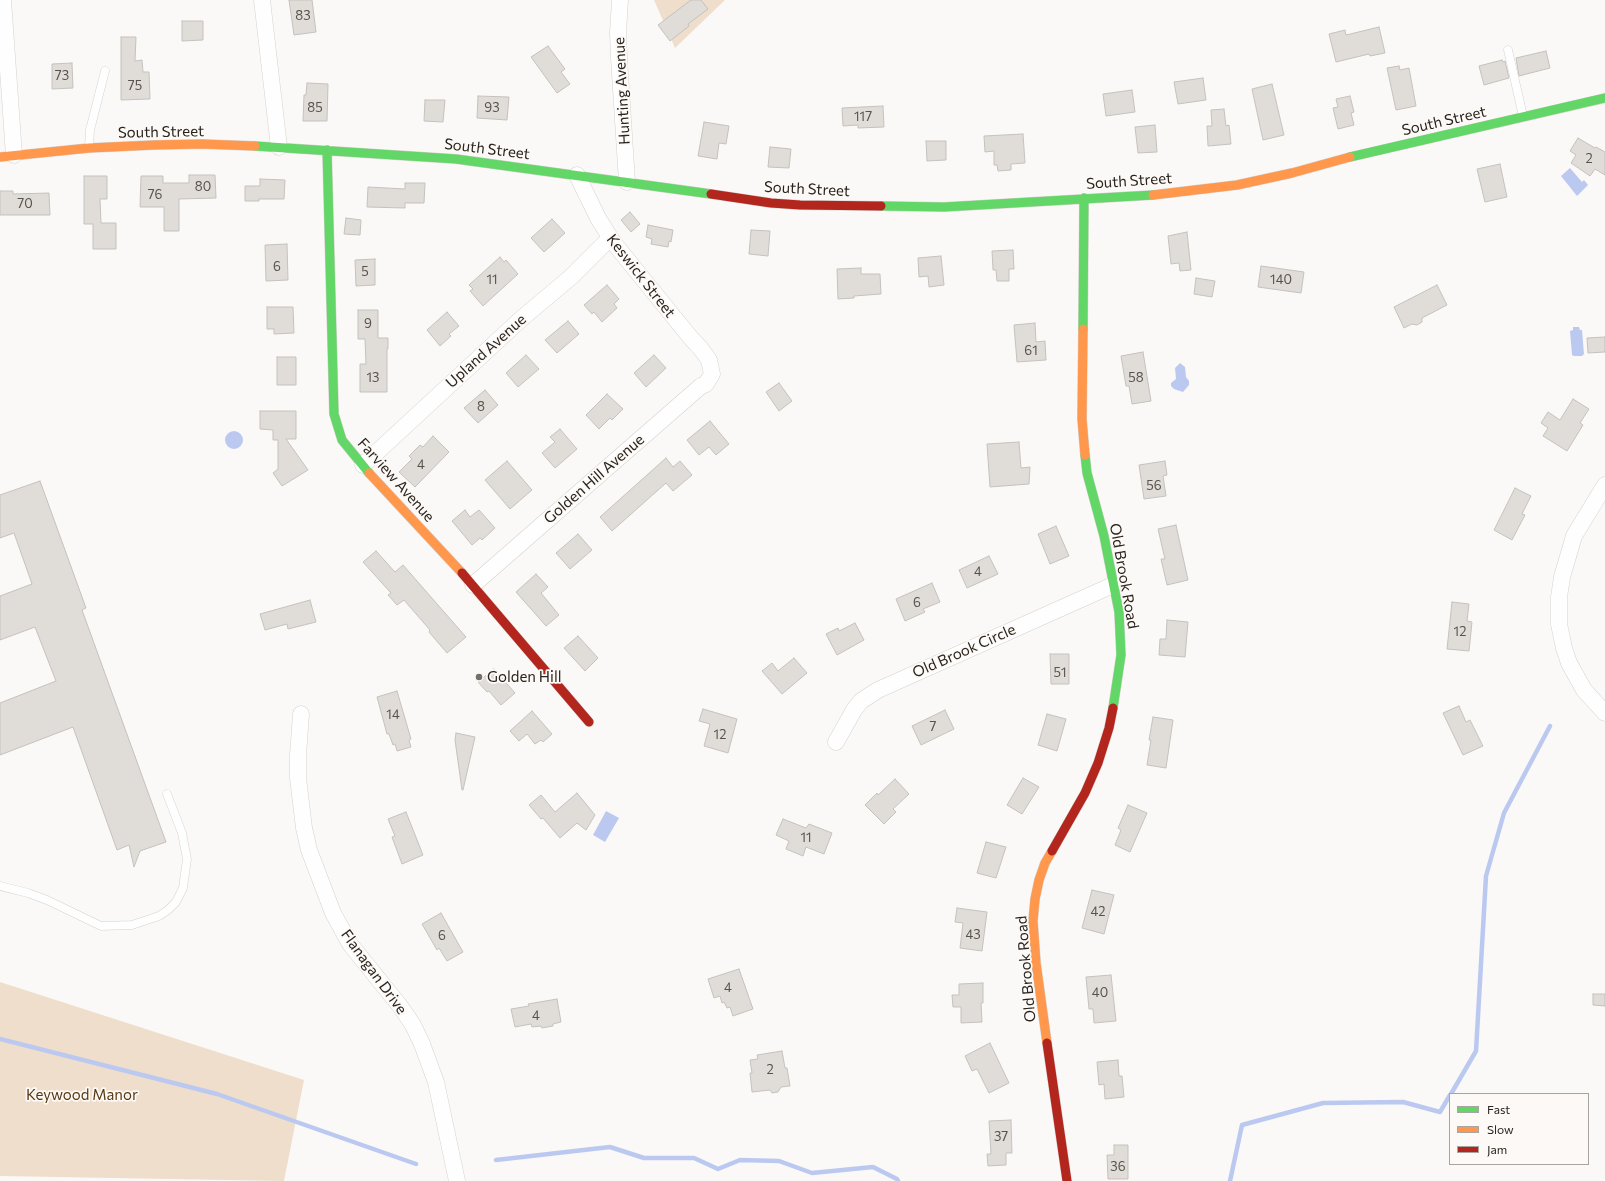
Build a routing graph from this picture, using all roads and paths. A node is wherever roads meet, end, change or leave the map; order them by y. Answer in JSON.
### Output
{"nodes":[{"id":1,"x":4,"y":0,"type":"edge"},
{"id":2,"x":262,"y":0,"type":"edge"},
{"id":3,"x":620,"y":0,"type":"edge"},
{"id":4,"x":1508,"y":50,"type":"dead end"},
{"id":5,"x":104,"y":71,"type":"dead end"},
{"id":6,"x":1605,"y":98,"type":"edge"},
{"id":7,"x":1523,"y":117,"type":"junction"},
{"id":8,"x":279,"y":147,"type":"junction"},
{"id":9,"x":89,"y":148,"type":"junction"},
{"id":10,"x":327,"y":150,"type":"junction"},
{"id":11,"x":7,"y":156,"type":"edge"},
{"id":12,"x":577,"y":175,"type":"junction"},
{"id":13,"x":627,"y":182,"type":"junction"},
{"id":14,"x":1084,"y":198,"type":"junction"},
{"id":15,"x":610,"y":238,"type":"junction"},
{"id":16,"x":712,"y":372,"type":"joint"},
{"id":17,"x":363,"y":465,"type":"junction"},
{"id":18,"x":1605,"y":485,"type":"edge"},
{"id":19,"x":1113,"y":584,"type":"junction"},
{"id":20,"x":473,"y":585,"type":"junction"},
{"id":21,"x":1605,"y":713,"type":"edge"},
{"id":22,"x":300,"y":714,"type":"dead end"},
{"id":23,"x":589,"y":722,"type":"dead end"},
{"id":24,"x":836,"y":742,"type":"dead end"},
{"id":25,"x":167,"y":794,"type":"dead end"},
{"id":26,"x":0,"y":886,"type":"edge"},
{"id":27,"x":457,"y":1181,"type":"edge"},
{"id":28,"x":1067,"y":1181,"type":"edge"}],
"edges":[{"from":1,"to":11,"type":"street"},
{"from":2,"to":8,"type":"street"},
{"from":3,"to":13,"type":"street","name":"Hunting Avenue"},
{"from":4,"to":7,"type":"lane"},
{"from":5,"to":9,"type":"lane"},
{"from":6,"to":7,"type":"street","name":"South Street"},
{"from":7,"to":14,"type":"street","name":"South Street"},
{"from":8,"to":9,"type":"street","name":"South Street"},
{"from":8,"to":10,"type":"street","name":"South Street"},
{"from":9,"to":11,"type":"street","name":"South Street"},
{"from":10,"to":12,"type":"street","name":"South Street"},
{"from":10,"to":17,"type":"street","name":"Farview Avenue"},
{"from":12,"to":13,"type":"street","name":"South Street"},
{"from":12,"to":15,"type":"street","name":"Keswick Street"},
{"from":13,"to":14,"type":"street","name":"South Street"},
{"from":14,"to":19,"type":"street","name":"Old Brook Road"},
{"from":15,"to":16,"type":"street","name":"Keswick Street"},
{"from":15,"to":17,"type":"street","name":"Upland Avenue"},
{"from":16,"to":20,"type":"street","name":"Golden Hill Avenue"},
{"from":17,"to":20,"type":"street","name":"Farview Avenue"},
{"from":18,"to":21,"type":"street"},
{"from":19,"to":24,"type":"street","name":"Old Brook Circle"},
{"from":19,"to":28,"type":"street","name":"Old Brook Road"},
{"from":20,"to":23,"type":"street","name":"Farview Avenue"},
{"from":22,"to":27,"type":"street","name":"Flanagan Drive"},
{"from":25,"to":26,"type":"lane"}]}
